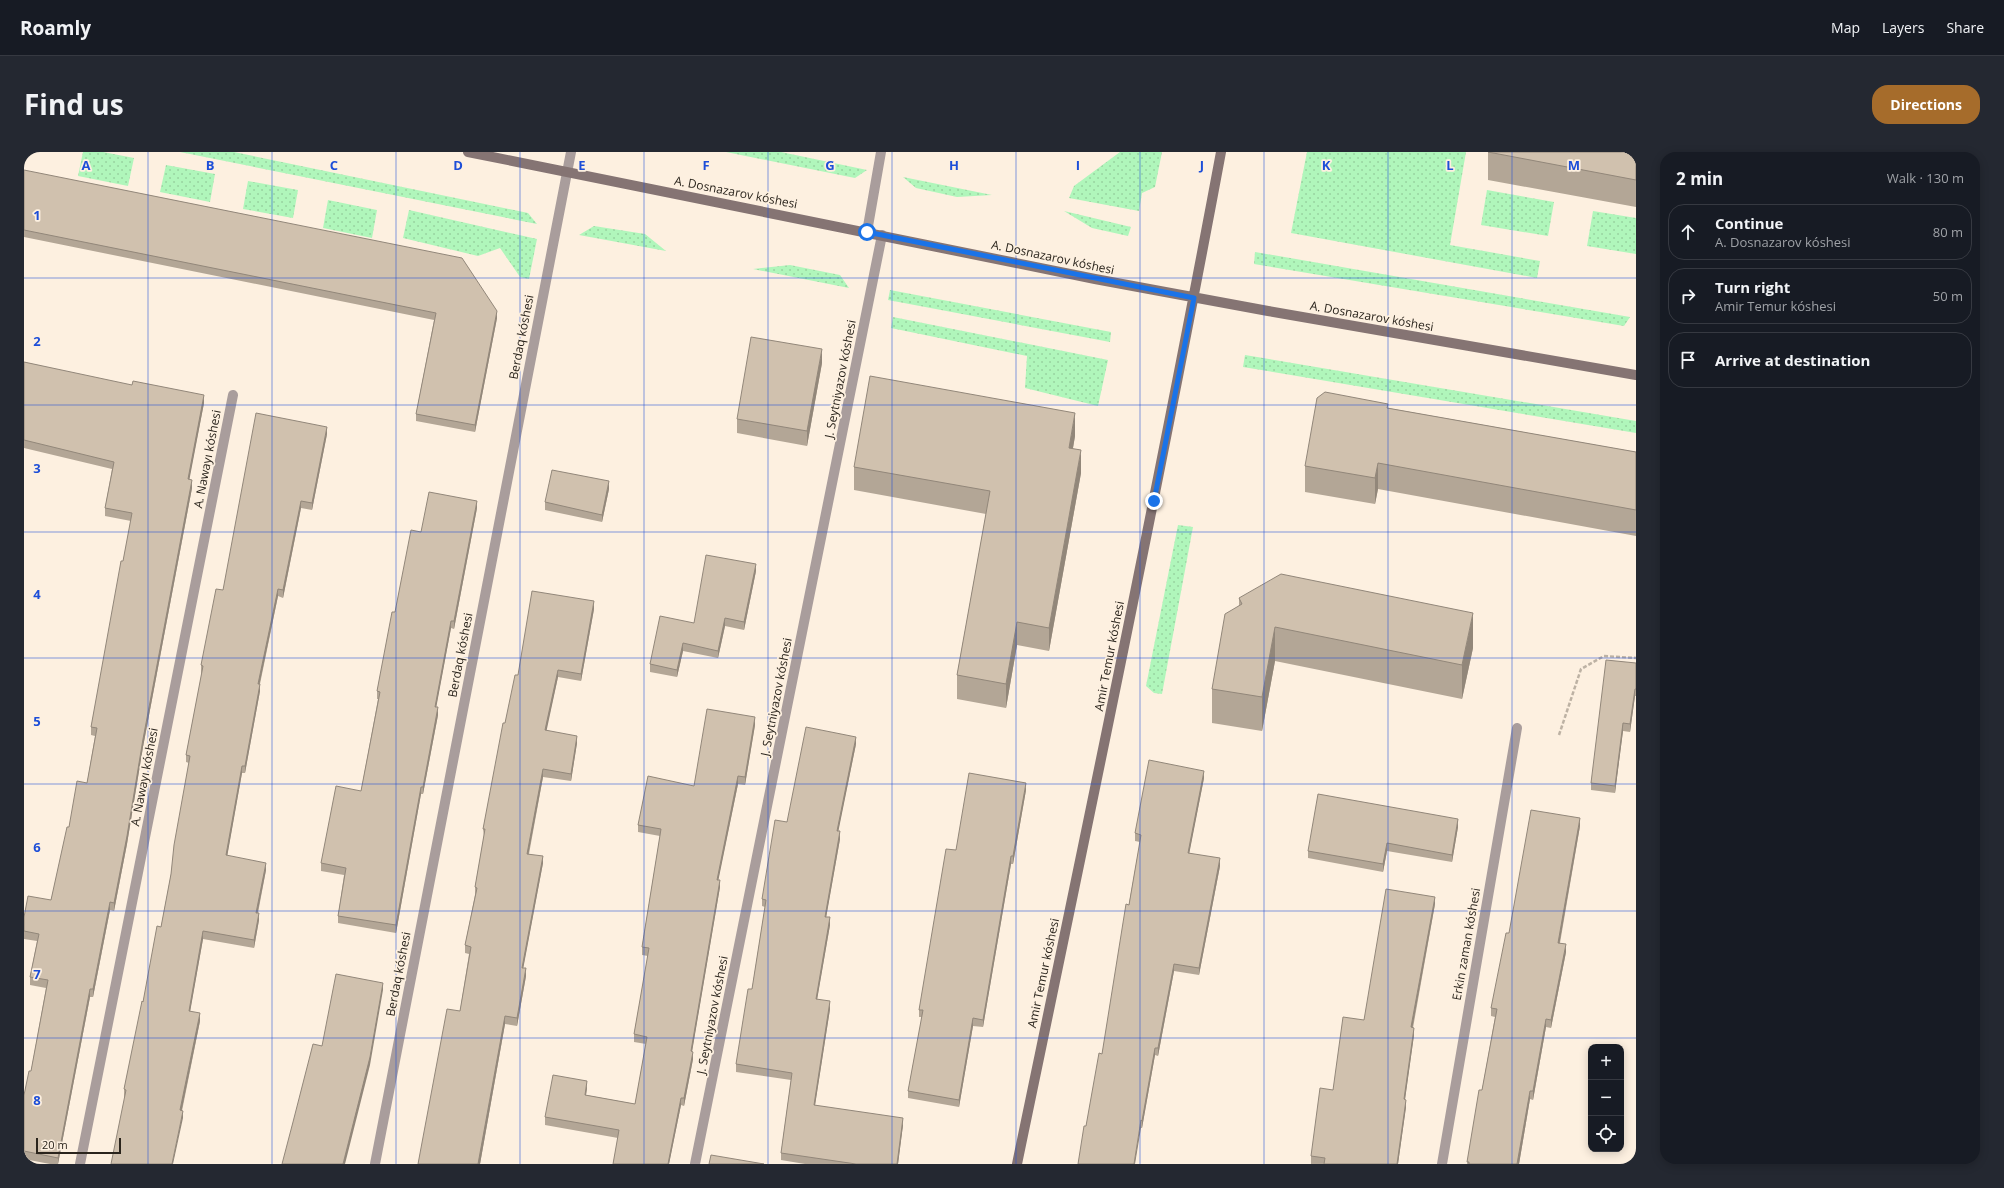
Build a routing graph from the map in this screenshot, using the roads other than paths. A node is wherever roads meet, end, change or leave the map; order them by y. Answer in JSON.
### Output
{"nodes":[{"id":1,"x":468,"y":152,"type":"edge"},
{"id":2,"x":571,"y":152,"type":"edge"},
{"id":3,"x":881,"y":152,"type":"edge"},
{"id":4,"x":1221,"y":152,"type":"edge"},
{"id":5,"x":567,"y":172,"type":"junction"},
{"id":6,"x":867,"y":232,"type":"junction"},
{"id":7,"x":882,"y":235,"type":"junction"},
{"id":8,"x":1194,"y":298,"type":"junction"},
{"id":9,"x":1636,"y":375,"type":"edge"},
{"id":10,"x":233,"y":395,"type":"dead end"},
{"id":11,"x":1516,"y":728,"type":"dead end"},
{"id":12,"x":80,"y":1164,"type":"edge"},
{"id":13,"x":375,"y":1164,"type":"edge"},
{"id":14,"x":695,"y":1164,"type":"edge"},
{"id":15,"x":1017,"y":1164,"type":"edge"},
{"id":16,"x":1442,"y":1164,"type":"edge"}],
"edges":[{"from":1,"to":5,"type":"main road","name":"A. Dosnazarov kóshesi"},
{"from":2,"to":5,"type":"street","name":"Berdaq kóshesi"},
{"from":3,"to":6,"type":"street"},
{"from":4,"to":8,"type":"main road","name":"Amir Temur kóshesi"},
{"from":5,"to":6,"type":"main road","name":"A. Dosnazarov kóshesi"},
{"from":5,"to":13,"type":"street","name":"Berdaq kóshesi"},
{"from":6,"to":7,"type":"main road","name":"A. Dosnazarov kóshesi"},
{"from":7,"to":8,"type":"main road","name":"A. Dosnazarov kóshesi"},
{"from":7,"to":14,"type":"street","name":"J. Seytniyazov kóshesi"},
{"from":8,"to":9,"type":"main road","name":"A. Dosnazarov kóshesi"},
{"from":8,"to":15,"type":"main road","name":"Amir Temur kóshesi"},
{"from":10,"to":12,"type":"street","name":"A. Nawayı kóshesi"},
{"from":11,"to":16,"type":"street","name":"Erkin zaman kóshesi"}]}
